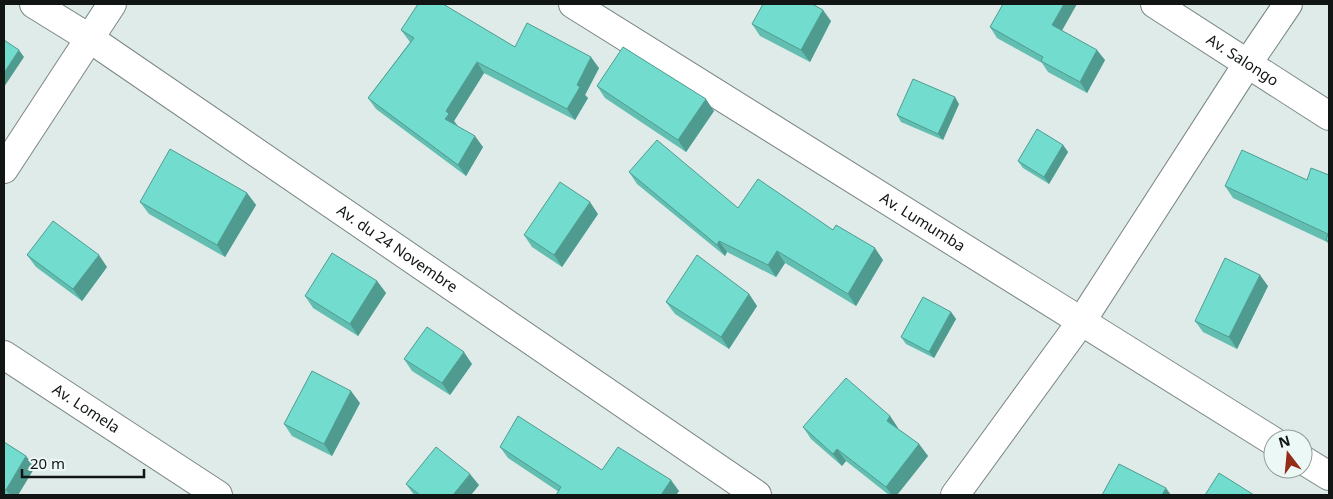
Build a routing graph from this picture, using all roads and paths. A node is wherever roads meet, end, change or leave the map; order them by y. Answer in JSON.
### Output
{"nodes":[{"id":1,"x":34,"y":4,"type":"edge"},
{"id":2,"x":112,"y":4,"type":"edge"},
{"id":3,"x":573,"y":4,"type":"edge"},
{"id":4,"x":1155,"y":4,"type":"edge"},
{"id":5,"x":1288,"y":4,"type":"edge"},
{"id":6,"x":89,"y":38,"type":"junction"},
{"id":7,"x":1248,"y":64,"type":"junction"},
{"id":8,"x":1329,"y":116,"type":"edge"},
{"id":9,"x":4,"y":169,"type":"edge"},
{"id":10,"x":1082,"y":322,"type":"junction"},
{"id":11,"x":4,"y":356,"type":"edge"},
{"id":12,"x":1263,"y":435,"type":"edge"},
{"id":13,"x":1313,"y":466,"type":"edge"},
{"id":14,"x":1329,"y":476,"type":"edge"},
{"id":15,"x":218,"y":495,"type":"edge"},
{"id":16,"x":757,"y":495,"type":"edge"},
{"id":17,"x":956,"y":495,"type":"edge"}],
"edges":[{"from":1,"to":6,"type":"street","name":"Av. du 24 Novembre"},
{"from":2,"to":6,"type":"street"},
{"from":3,"to":10,"type":"street","name":"Av. Lumumba"},
{"from":4,"to":7,"type":"street","name":"Av. Salongo"},
{"from":5,"to":7,"type":"street"},
{"from":6,"to":9,"type":"street"},
{"from":6,"to":16,"type":"street","name":"Av. du 24 Novembre"},
{"from":7,"to":8,"type":"street","name":"Av. Salongo"},
{"from":7,"to":10,"type":"street"},
{"from":10,"to":12,"type":"street","name":"Av. Lumumba"},
{"from":10,"to":17,"type":"street"},
{"from":11,"to":15,"type":"street","name":"Av. Lomela"},
{"from":13,"to":14,"type":"street"}]}
